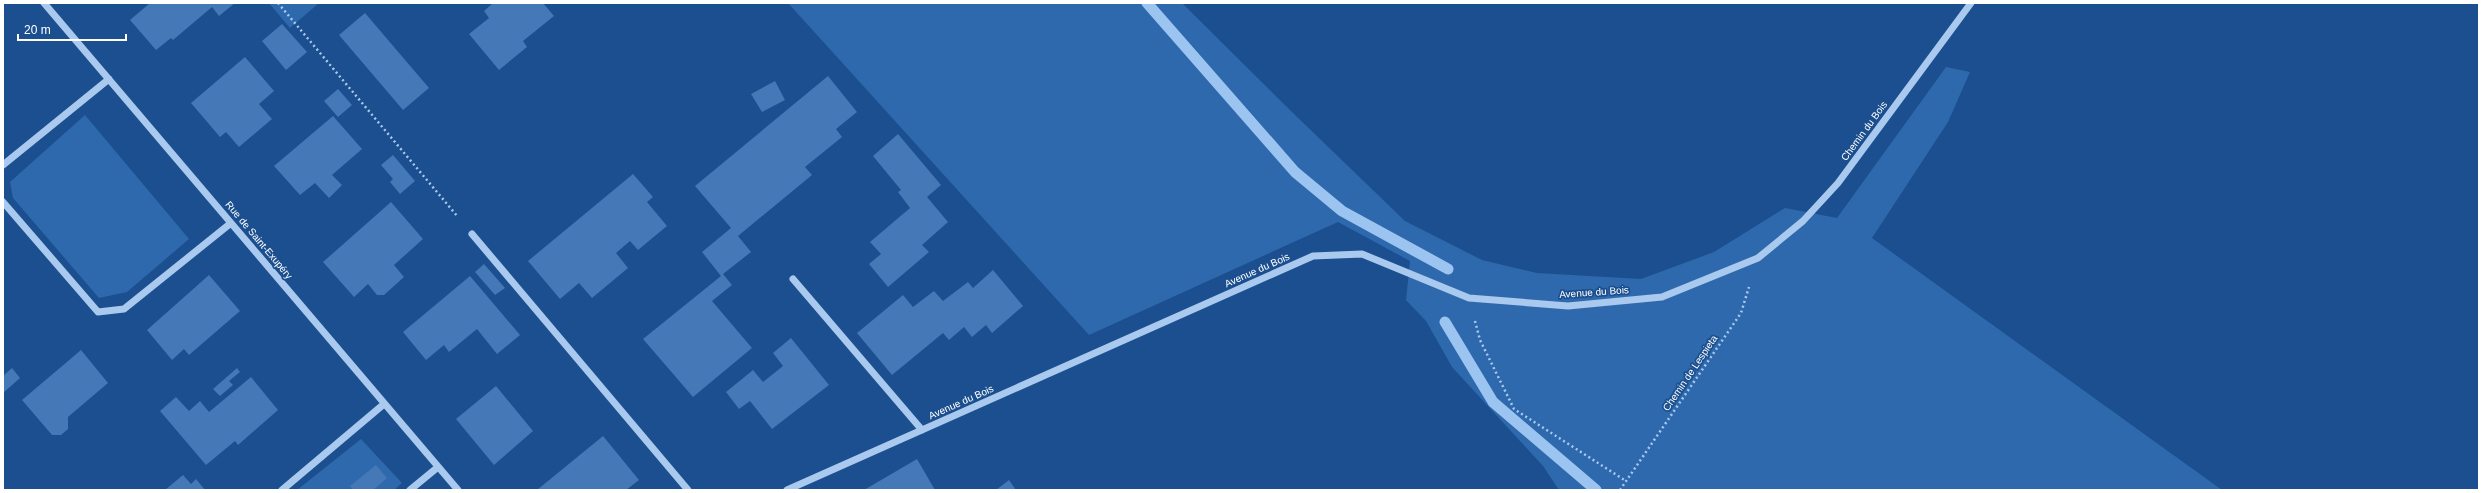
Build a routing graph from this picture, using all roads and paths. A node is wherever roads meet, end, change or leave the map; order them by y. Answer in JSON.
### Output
{"nodes":[{"id":1,"x":44,"y":3,"type":"edge"},
{"id":2,"x":278,"y":3,"type":"edge"},
{"id":3,"x":1971,"y":3,"type":"edge"},
{"id":4,"x":109,"y":79,"type":"junction"},
{"id":5,"x":3,"y":165,"type":"edge"},
{"id":6,"x":3,"y":202,"type":"edge"},
{"id":7,"x":232,"y":223,"type":"junction"},
{"id":8,"x":472,"y":234,"type":"joint"},
{"id":9,"x":1758,"y":258,"type":"junction"},
{"id":10,"x":793,"y":279,"type":"dead end"},
{"id":11,"x":1469,"y":298,"type":"junction"},
{"id":12,"x":384,"y":404,"type":"junction"},
{"id":13,"x":922,"y":430,"type":"junction"},
{"id":14,"x":438,"y":467,"type":"junction"},
{"id":15,"x":1626,"y":481,"type":"junction"},
{"id":16,"x":282,"y":490,"type":"edge"},
{"id":17,"x":410,"y":490,"type":"edge"},
{"id":18,"x":458,"y":490,"type":"edge"},
{"id":19,"x":688,"y":490,"type":"edge"},
{"id":20,"x":789,"y":490,"type":"edge"},
{"id":21,"x":1620,"y":490,"type":"edge"}],
"edges":[{"from":1,"to":4,"type":"street","name":"Rue de Saint-Exupéry"},
{"from":2,"to":8,"type":"path"},
{"from":3,"to":9,"type":"street","name":"Chemin du Bois"},
{"from":4,"to":5,"type":"street"},
{"from":4,"to":7,"type":"street","name":"Rue de Saint-Exupéry"},
{"from":6,"to":7,"type":"street"},
{"from":7,"to":12,"type":"street","name":"Rue de Saint-Exupéry"},
{"from":8,"to":19,"type":"street"},
{"from":9,"to":11,"type":"street","name":"Avenue du Bois"},
{"from":9,"to":15,"type":"path","name":"Chemin de Lespieta"},
{"from":10,"to":13,"type":"street"},
{"from":11,"to":13,"type":"street","name":"Avenue du Bois"},
{"from":11,"to":15,"type":"path"},
{"from":12,"to":14,"type":"street","name":"Rue de Saint-Exupéry"},
{"from":12,"to":16,"type":"street"},
{"from":13,"to":20,"type":"street","name":"Avenue du Bois"},
{"from":14,"to":17,"type":"street"},
{"from":14,"to":18,"type":"street","name":"Rue de Saint-Exupéry"},
{"from":15,"to":21,"type":"path","name":"Chemin de Lespieta"}]}
